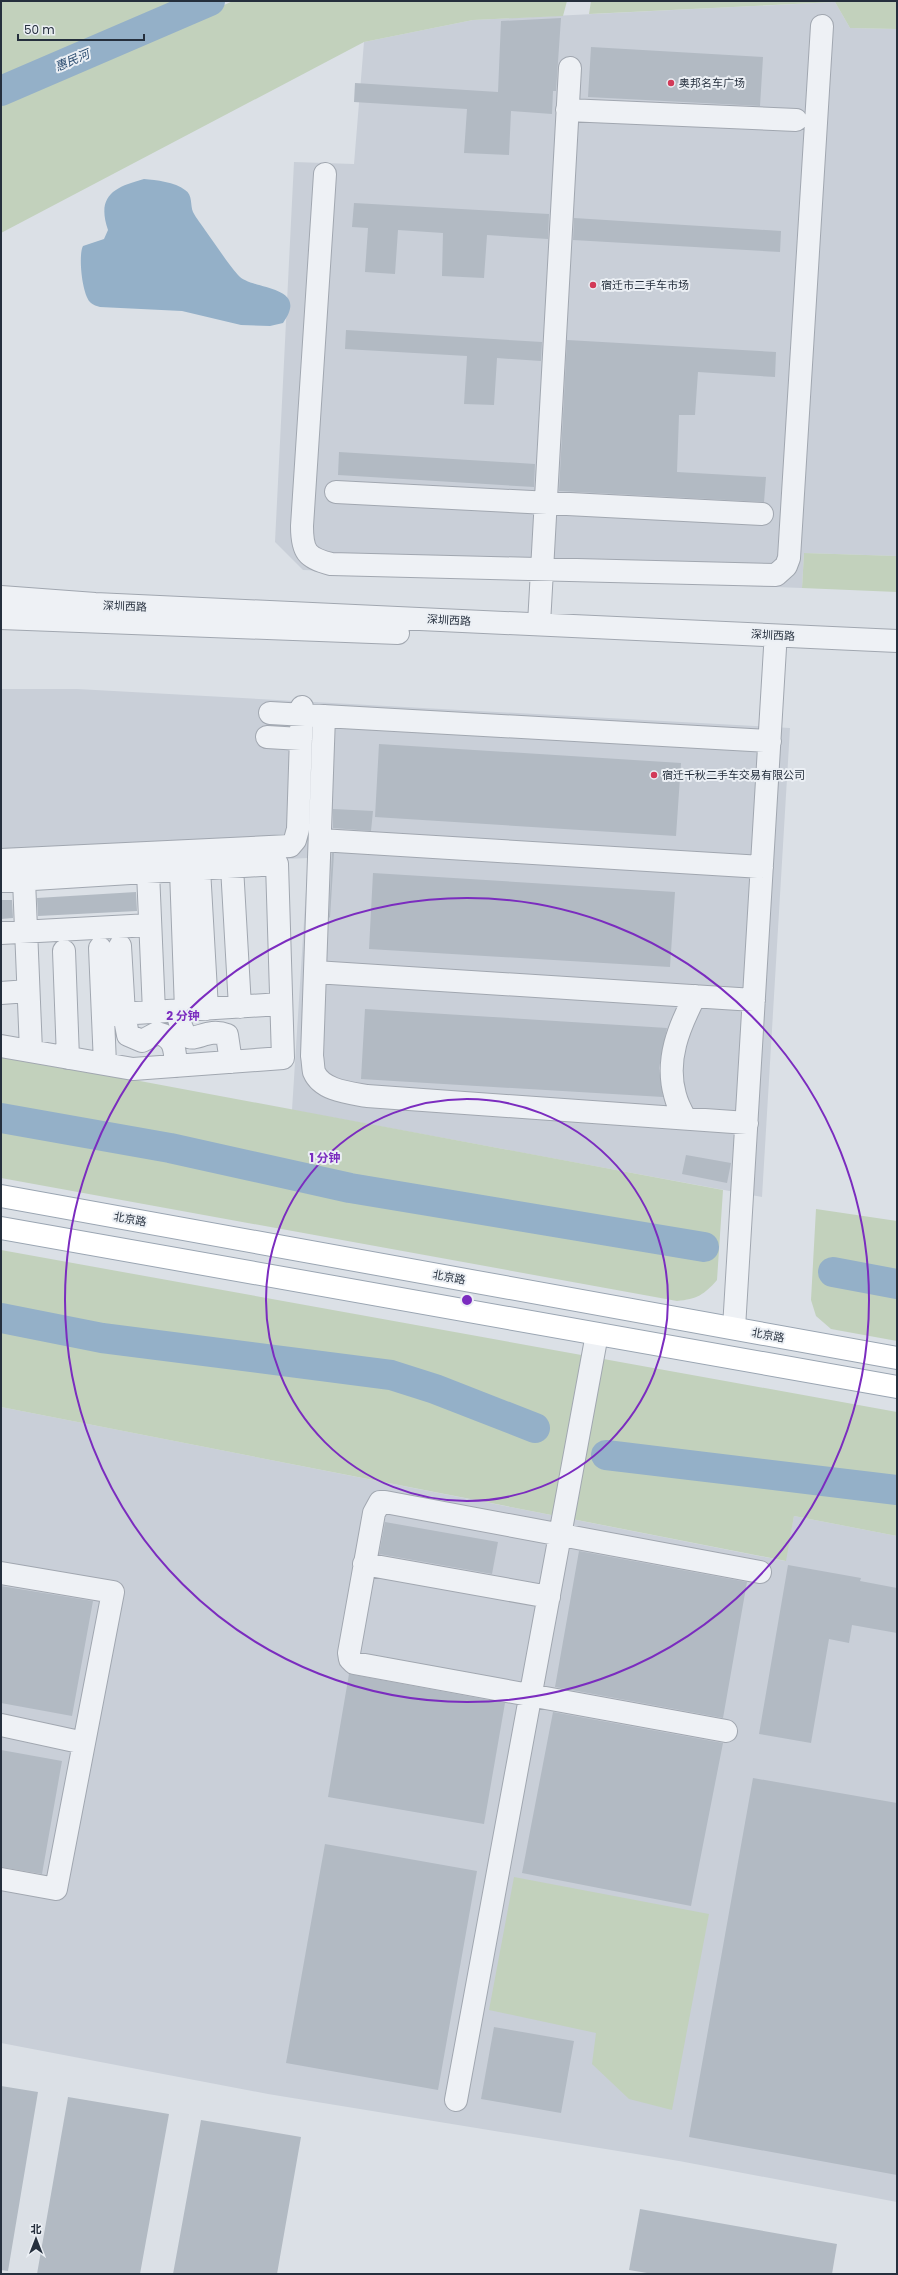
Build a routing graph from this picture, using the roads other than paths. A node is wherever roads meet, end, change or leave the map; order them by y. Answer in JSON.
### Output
{"nodes":[{"id":1,"x":822,"y":26,"type":"dead end"},
{"id":2,"x":570,"y":68,"type":"dead end"},
{"id":3,"x":567,"y":110,"type":"junction"},
{"id":4,"x":796,"y":120,"type":"dead end"},
{"id":5,"x":324,"y":174,"type":"dead end"},
{"id":6,"x":336,"y":492,"type":"dead end"},
{"id":7,"x":545,"y":503,"type":"junction"},
{"id":8,"x":762,"y":514,"type":"dead end"},
{"id":9,"x":542,"y":569,"type":"junction"},
{"id":10,"x":1,"y":597,"type":"edge"},
{"id":11,"x":1,"y":618,"type":"edge"},
{"id":12,"x":539,"y":624,"type":"junction"},
{"id":13,"x":897,"y":641,"type":"edge"},
{"id":14,"x":775,"y":648,"type":"junction"},
{"id":15,"x":897,"y":654,"type":"edge"},
{"id":16,"x":302,"y":711,"type":"junction"},
{"id":17,"x":270,"y":712,"type":"dead end"},
{"id":18,"x":324,"y":716,"type":"junction"},
{"id":19,"x":267,"y":737,"type":"dead end"},
{"id":20,"x":301,"y":739,"type":"junction"},
{"id":21,"x":770,"y":741,"type":"junction"},
{"id":22,"x":320,"y":840,"type":"junction"},
{"id":23,"x":1,"y":860,"type":"edge"},
{"id":24,"x":762,"y":866,"type":"junction"},
{"id":25,"x":232,"y":867,"type":"junction"},
{"id":26,"x":190,"y":869,"type":"junction"},
{"id":27,"x":148,"y":872,"type":"junction"},
{"id":28,"x":24,"y":880,"type":"junction"},
{"id":29,"x":1,"y":881,"type":"edge"},
{"id":30,"x":183,"y":916,"type":"junction"},
{"id":31,"x":150,"y":921,"type":"junction"},
{"id":32,"x":26,"y":931,"type":"junction"},
{"id":33,"x":1,"y":933,"type":"edge"},
{"id":34,"x":110,"y":947,"type":"dead end"},
{"id":35,"x":64,"y":951,"type":"dead end"},
{"id":36,"x":315,"y":972,"type":"junction"},
{"id":37,"x":1,"y":978,"type":"edge"},
{"id":38,"x":28,"y":984,"type":"junction"},
{"id":39,"x":1,"y":993,"type":"edge"},
{"id":40,"x":695,"y":996,"type":"junction"},
{"id":41,"x":754,"y":1000,"type":"junction"},
{"id":42,"x":276,"y":1005,"type":"junction"},
{"id":43,"x":240,"y":1007,"type":"junction"},
{"id":44,"x":190,"y":1010,"type":"junction"},
{"id":45,"x":154,"y":1012,"type":"junction"},
{"id":46,"x":113,"y":1015,"type":"junction"},
{"id":47,"x":1,"y":1046,"type":"edge"},
{"id":48,"x":31,"y":1051,"type":"junction"},
{"id":49,"x":68,"y":1058,"type":"junction"},
{"id":50,"x":231,"y":1062,"type":"junction"},
{"id":51,"x":105,"y":1064,"type":"junction"},
{"id":52,"x":176,"y":1066,"type":"junction"},
{"id":53,"x":685,"y":1118,"type":"junction"},
{"id":54,"x":747,"y":1123,"type":"junction"},
{"id":55,"x":1,"y":1196,"type":"edge"},
{"id":56,"x":1,"y":1228,"type":"edge"},
{"id":57,"x":734,"y":1328,"type":"junction"},
{"id":58,"x":597,"y":1334,"type":"junction"},
{"id":59,"x":897,"y":1358,"type":"edge"},
{"id":60,"x":897,"y":1387,"type":"edge"},
{"id":61,"x":560,"y":1535,"type":"junction"},
{"id":62,"x":364,"y":1564,"type":"junction"},
{"id":63,"x":760,"y":1572,"type":"dead end"},
{"id":64,"x":1,"y":1573,"type":"edge"},
{"id":65,"x":549,"y":1597,"type":"junction"},
{"id":66,"x":531,"y":1695,"type":"junction"},
{"id":67,"x":1,"y":1725,"type":"edge"},
{"id":68,"x":726,"y":1731,"type":"dead end"},
{"id":69,"x":84,"y":1743,"type":"junction"},
{"id":70,"x":1,"y":1879,"type":"edge"},
{"id":71,"x":456,"y":2100,"type":"dead end"}],
"edges":[{"from":1,"to":9,"type":"street"},
{"from":2,"to":3,"type":"street"},
{"from":3,"to":4,"type":"street"},
{"from":3,"to":7,"type":"street"},
{"from":5,"to":9,"type":"street"},
{"from":6,"to":7,"type":"street"},
{"from":7,"to":8,"type":"street"},
{"from":7,"to":9,"type":"street"},
{"from":9,"to":12,"type":"street"},
{"from":10,"to":12,"type":"street","name":"深圳西路"},
{"from":11,"to":14,"type":"street","name":"深圳西路"},
{"from":12,"to":13,"type":"street","name":"深圳西路"},
{"from":14,"to":15,"type":"street","name":"深圳西路"},
{"from":14,"to":21,"type":"street"},
{"from":16,"to":17,"type":"street"},
{"from":16,"to":18,"type":"street"},
{"from":16,"to":20,"type":"street"},
{"from":18,"to":21,"type":"street"},
{"from":18,"to":22,"type":"street"},
{"from":19,"to":20,"type":"street"},
{"from":20,"to":23,"type":"street"},
{"from":21,"to":24,"type":"street"},
{"from":22,"to":24,"type":"street"},
{"from":22,"to":36,"type":"street"},
{"from":24,"to":41,"type":"street"},
{"from":25,"to":26,"type":"street"},
{"from":25,"to":42,"type":"street"},
{"from":25,"to":43,"type":"street"},
{"from":26,"to":27,"type":"street"},
{"from":26,"to":30,"type":"street"},
{"from":26,"to":44,"type":"street"},
{"from":27,"to":28,"type":"street"},
{"from":27,"to":31,"type":"street"},
{"from":28,"to":29,"type":"street"},
{"from":28,"to":32,"type":"street"},
{"from":30,"to":31,"type":"street"},
{"from":30,"to":44,"type":"street"},
{"from":31,"to":32,"type":"street"},
{"from":31,"to":45,"type":"street"},
{"from":32,"to":33,"type":"street"},
{"from":32,"to":38,"type":"street"},
{"from":34,"to":46,"type":"street"},
{"from":35,"to":49,"type":"street"},
{"from":36,"to":40,"type":"street"},
{"from":36,"to":53,"type":"street"},
{"from":37,"to":38,"type":"street"},
{"from":38,"to":39,"type":"street"},
{"from":38,"to":48,"type":"street"},
{"from":40,"to":41,"type":"street"},
{"from":40,"to":53,"type":"street"},
{"from":41,"to":54,"type":"street"},
{"from":42,"to":43,"type":"street"},
{"from":42,"to":50,"type":"street"},
{"from":43,"to":44,"type":"street"},
{"from":44,"to":45,"type":"street"},
{"from":44,"to":50,"type":"street"},
{"from":45,"to":46,"type":"street"},
{"from":46,"to":51,"type":"street"},
{"from":46,"to":52,"type":"street"},
{"from":47,"to":48,"type":"street"},
{"from":48,"to":49,"type":"street"},
{"from":49,"to":51,"type":"street"},
{"from":50,"to":52,"type":"street"},
{"from":51,"to":52,"type":"street"},
{"from":53,"to":54,"type":"street"},
{"from":54,"to":57,"type":"street"},
{"from":55,"to":57,"type":"main road","name":"北京路"},
{"from":56,"to":58,"type":"main road"},
{"from":57,"to":59,"type":"main road","name":"北京路"},
{"from":58,"to":60,"type":"main road"},
{"from":58,"to":61,"type":"street"},
{"from":61,"to":62,"type":"street"},
{"from":61,"to":63,"type":"street"},
{"from":61,"to":65,"type":"street"},
{"from":62,"to":65,"type":"street"},
{"from":62,"to":66,"type":"street"},
{"from":64,"to":69,"type":"street"},
{"from":65,"to":66,"type":"street"},
{"from":66,"to":68,"type":"street"},
{"from":66,"to":71,"type":"street"},
{"from":67,"to":69,"type":"street"},
{"from":69,"to":70,"type":"street"}]}
